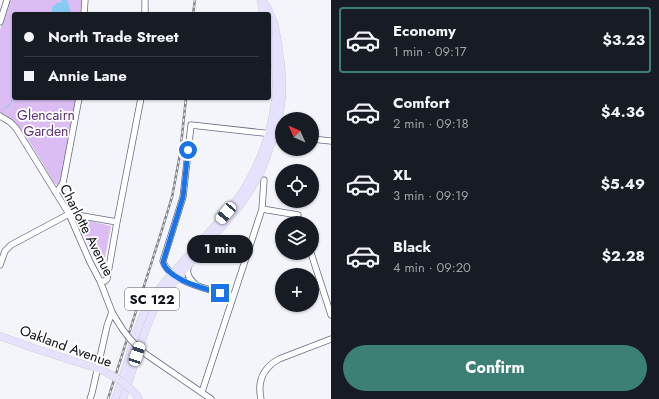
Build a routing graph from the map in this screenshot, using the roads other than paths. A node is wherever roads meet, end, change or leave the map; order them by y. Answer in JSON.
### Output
{"nodes":[{"id":1,"x":7,"y":0,"type":"edge"},
{"id":2,"x":85,"y":0,"type":"edge"},
{"id":3,"x":145,"y":0,"type":"edge"},
{"id":4,"x":261,"y":0,"type":"edge"},
{"id":5,"x":84,"y":12,"type":"edge"},
{"id":6,"x":145,"y":12,"type":"edge"},
{"id":7,"x":262,"y":12,"type":"edge"},
{"id":8,"x":269,"y":12,"type":"edge"},
{"id":9,"x":271,"y":16,"type":"edge"},
{"id":10,"x":0,"y":22,"type":"edge"},
{"id":11,"x":271,"y":43,"type":"edge"},
{"id":12,"x":274,"y":55,"type":"edge"},
{"id":13,"x":79,"y":100,"type":"edge"},
{"id":14,"x":141,"y":100,"type":"edge"},
{"id":15,"x":1,"y":118,"type":"edge"},
{"id":16,"x":275,"y":134,"type":"edge"},
{"id":17,"x":319,"y":140,"type":"edge"},
{"id":18,"x":331,"y":141,"type":"edge"},
{"id":19,"x":264,"y":180,"type":"dead end"},
{"id":20,"x":56,"y":193,"type":"junction"},
{"id":21,"x":262,"y":209,"type":"junction"},
{"id":22,"x":69,"y":214,"type":"junction"},
{"id":23,"x":298,"y":215,"type":"dead end"},
{"id":24,"x":116,"y":222,"type":"junction"},
{"id":25,"x":3,"y":250,"type":"edge"},
{"id":26,"x":313,"y":260,"type":"edge"},
{"id":27,"x":189,"y":264,"type":"junction"},
{"id":28,"x":0,"y":265,"type":"edge"},
{"id":29,"x":175,"y":275,"type":"junction"},
{"id":30,"x":100,"y":282,"type":"junction"},
{"id":31,"x":196,"y":286,"type":"junction"},
{"id":32,"x":233,"y":296,"type":"junction"},
{"id":33,"x":112,"y":312,"type":"junction"},
{"id":34,"x":331,"y":315,"type":"edge"},
{"id":35,"x":0,"y":336,"type":"edge"},
{"id":36,"x":331,"y":339,"type":"edge"},
{"id":37,"x":100,"y":369,"type":"junction"},
{"id":38,"x":202,"y":392,"type":"junction"},
{"id":39,"x":90,"y":399,"type":"edge"},
{"id":40,"x":115,"y":399,"type":"edge"},
{"id":41,"x":123,"y":399,"type":"edge"},
{"id":42,"x":139,"y":399,"type":"edge"},
{"id":43,"x":211,"y":399,"type":"edge"},
{"id":44,"x":261,"y":399,"type":"edge"}],
"edges":[{"from":1,"to":10,"type":"street"},
{"from":2,"to":5,"type":"street"},
{"from":3,"to":6,"type":"street"},
{"from":4,"to":7,"type":"main road","number":"SC 122"},
{"from":4,"to":8,"type":"main road","number":"SC 122"},
{"from":9,"to":12,"type":"main road","number":"SC 122"},
{"from":11,"to":12,"type":"main road","number":"SC 122"},
{"from":12,"to":16,"type":"main road","number":"SC 122"},
{"from":13,"to":20,"type":"street"},
{"from":14,"to":24,"type":"street"},
{"from":15,"to":20,"type":"street","name":"Charlotte Avenue"},
{"from":16,"to":27,"type":"main road","number":"SC 122"},
{"from":16,"to":29,"type":"main road","number":"SC 122"},
{"from":16,"to":29,"type":"street"},
{"from":17,"to":18,"type":"street"},
{"from":19,"to":21,"type":"street"},
{"from":20,"to":22,"type":"street","name":"Charlotte Avenue"},
{"from":21,"to":23,"type":"street"},
{"from":21,"to":32,"type":"street"},
{"from":22,"to":24,"type":"street"},
{"from":22,"to":25,"type":"street"},
{"from":22,"to":30,"type":"street","name":"Charlotte Avenue"},
{"from":24,"to":30,"type":"street"},
{"from":25,"to":28,"type":"street"},
{"from":26,"to":34,"type":"street"},
{"from":27,"to":29,"type":"main road","number":"SC 122"},
{"from":27,"to":31,"type":"street"},
{"from":29,"to":31,"type":"street"},
{"from":29,"to":40,"type":"main road","number":"SC 122"},
{"from":29,"to":41,"type":"main road","number":"SC 122"},
{"from":30,"to":33,"type":"street","name":"Charlotte Avenue"},
{"from":31,"to":32,"type":"street"},
{"from":32,"to":38,"type":"street"},
{"from":33,"to":37,"type":"street"},
{"from":33,"to":38,"type":"street","name":"Charlotte Avenue","bridge":true},
{"from":35,"to":37,"type":"main road","name":"Oakland Avenue"},
{"from":36,"to":44,"type":"street"},
{"from":37,"to":39,"type":"street"},
{"from":37,"to":42,"type":"main road","name":"Oakland Avenue","bridge":true},
{"from":38,"to":43,"type":"street","name":"Charlotte Avenue"}]}
